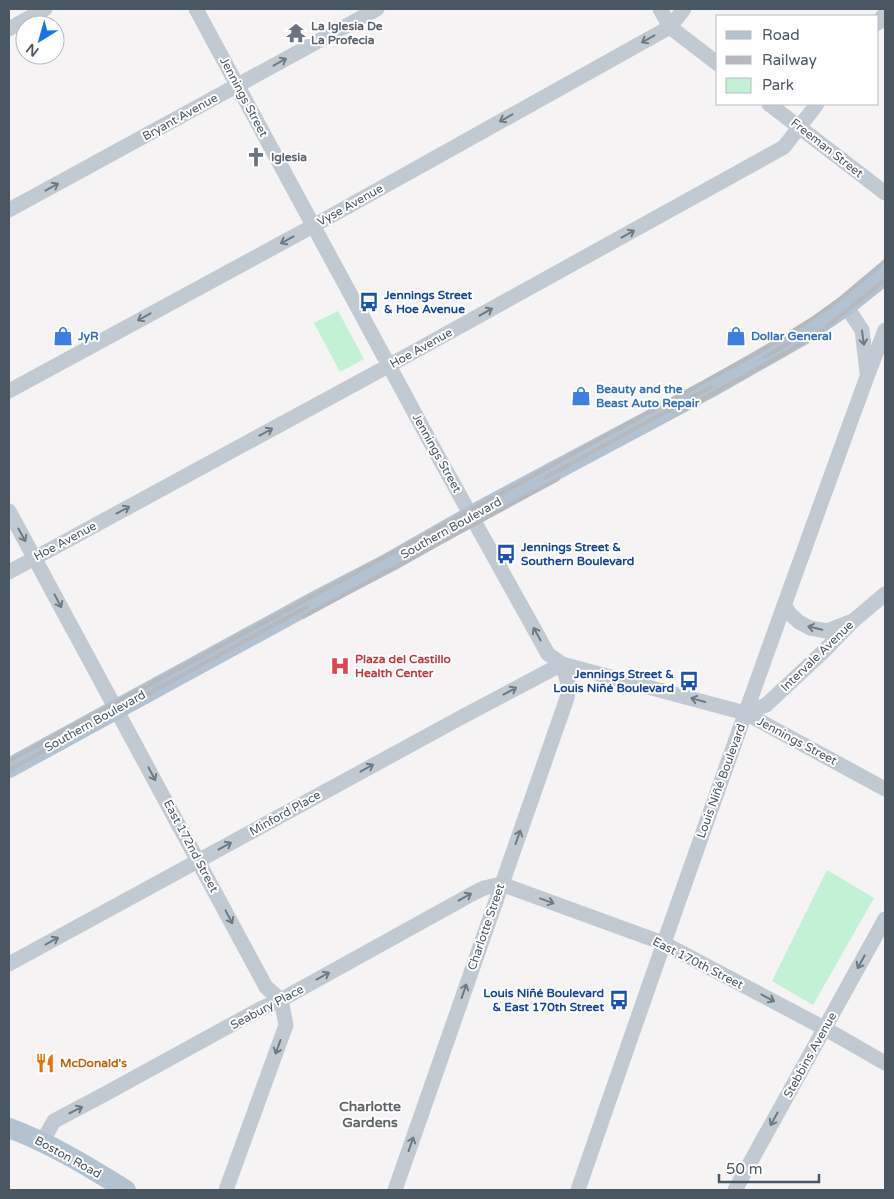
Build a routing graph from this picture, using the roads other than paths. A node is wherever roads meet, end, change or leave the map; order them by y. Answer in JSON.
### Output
{"nodes":[{"id":1,"x":46,"y":9,"type":"edge"},
{"id":2,"x":196,"y":9,"type":"edge"},
{"id":3,"x":377,"y":9,"type":"edge"},
{"id":4,"x":660,"y":9,"type":"edge"},
{"id":5,"x":684,"y":9,"type":"edge"},
{"id":6,"x":670,"y":27,"type":"junction"},
{"id":7,"x":9,"y":29,"type":"edge"},
{"id":8,"x":716,"y":62,"type":"edge"},
{"id":9,"x":237,"y":86,"type":"junction"},
{"id":10,"x":770,"y":105,"type":"edge"},
{"id":11,"x":816,"y":105,"type":"edge"},
{"id":12,"x":799,"y":127,"type":"junction"},
{"id":13,"x":885,"y":193,"type":"edge"},
{"id":14,"x":9,"y":210,"type":"edge"},
{"id":15,"x":313,"y":226,"type":"junction"},
{"id":16,"x":884,"y":278,"type":"edge"},
{"id":17,"x":846,"y":306,"type":"junction"},
{"id":18,"x":885,"y":330,"type":"edge"},
{"id":19,"x":390,"y":365,"type":"junction"},
{"id":20,"x":868,"y":374,"type":"junction"},
{"id":21,"x":9,"y":391,"type":"edge"},
{"id":22,"x":9,"y":511,"type":"edge"},
{"id":23,"x":472,"y":516,"type":"junction"},
{"id":24,"x":34,"y":558,"type":"junction"},
{"id":25,"x":9,"y":572,"type":"edge"},
{"id":26,"x":885,"y":594,"type":"edge"},
{"id":27,"x":784,"y":605,"type":"junction"},
{"id":28,"x":853,"y":621,"type":"junction"},
{"id":29,"x":562,"y":664,"type":"junction"},
{"id":30,"x":117,"y":709,"type":"junction"},
{"id":31,"x":745,"y":713,"type":"junction"},
{"id":32,"x":9,"y":768,"type":"edge"},
{"id":33,"x":885,"y":789,"type":"edge"},
{"id":34,"x":199,"y":860,"type":"junction"},
{"id":35,"x":502,"y":884,"type":"junction"},
{"id":36,"x":885,"y":919,"type":"edge"},
{"id":37,"x":663,"y":943,"type":"junction"},
{"id":38,"x":9,"y":964,"type":"edge"},
{"id":39,"x":281,"y":1000,"type":"junction"},
{"id":40,"x":824,"y":1028,"type":"junction"},
{"id":41,"x":885,"y":1062,"type":"edge"},
{"id":42,"x":9,"y":1128,"type":"edge"},
{"id":43,"x":42,"y":1142,"type":"junction"},
{"id":44,"x":116,"y":1188,"type":"edge"},
{"id":45,"x":226,"y":1190,"type":"edge"},
{"id":46,"x":395,"y":1190,"type":"edge"},
{"id":47,"x":578,"y":1190,"type":"edge"},
{"id":48,"x":736,"y":1190,"type":"edge"}],
"edges":[{"from":1,"to":7,"type":"street"},
{"from":2,"to":9,"type":"street","name":"Jennings Street"},
{"from":9,"to":3,"type":"street","name":"Bryant Avenue","one_way":true},
{"from":4,"to":6,"type":"street"},
{"from":5,"to":6,"type":"street","name":"Vyse Avenue"},
{"from":6,"to":8,"type":"street"},
{"from":6,"to":15,"type":"street","name":"Vyse Avenue","one_way":true},
{"from":14,"to":9,"type":"street","name":"Bryant Avenue","one_way":true},
{"from":9,"to":15,"type":"street","name":"Jennings Street"},
{"from":10,"to":12,"type":"street","name":"Freeman Street"},
{"from":11,"to":12,"type":"street","name":"Hoe Avenue"},
{"from":12,"to":13,"type":"street","name":"Freeman Street"},
{"from":19,"to":12,"type":"street","name":"Hoe Avenue","one_way":true},
{"from":15,"to":19,"type":"street","name":"Jennings Street"},
{"from":15,"to":21,"type":"street","name":"Vyse Avenue","one_way":true},
{"from":16,"to":17,"type":"main road","name":"Southern Boulevard"},
{"from":17,"to":20,"type":"street","name":"Louis Niñé Boulevard","one_way":true},
{"from":17,"to":23,"type":"main road","name":"Southern Boulevard"},
{"from":18,"to":20,"type":"street","name":"Louis Niñé Boulevard"},
{"from":19,"to":23,"type":"street","name":"Jennings Street"},
{"from":24,"to":19,"type":"street","name":"Hoe Avenue","one_way":true},
{"from":20,"to":27,"type":"street","name":"Louis Niñé Boulevard"},
{"from":22,"to":24,"type":"street","name":"East 172nd Street","one_way":true},
{"from":29,"to":23,"type":"street","name":"Jennings Street","one_way":true},
{"from":23,"to":30,"type":"main road","name":"Southern Boulevard"},
{"from":24,"to":25,"type":"street","name":"Hoe Avenue"},
{"from":24,"to":30,"type":"street","name":"East 172nd Street","one_way":true},
{"from":26,"to":28,"type":"street","name":"Intervale Avenue"},
{"from":28,"to":27,"type":"street","one_way":true},
{"from":27,"to":31,"type":"street","name":"Louis Niñé Boulevard"},
{"from":28,"to":31,"type":"street","name":"Intervale Avenue"},
{"from":31,"to":29,"type":"street","name":"Jennings Street","one_way":true},
{"from":34,"to":29,"type":"street","name":"Minford Place","one_way":true},
{"from":35,"to":29,"type":"street","name":"Charlotte Street","one_way":true},
{"from":30,"to":32,"type":"main road","name":"Southern Boulevard"},
{"from":30,"to":34,"type":"street","name":"East 172nd Street","one_way":true},
{"from":31,"to":33,"type":"street","name":"Jennings Street"},
{"from":31,"to":37,"type":"street","name":"Louis Niñé Boulevard"},
{"from":38,"to":34,"type":"street","name":"Minford Place","one_way":true},
{"from":34,"to":39,"type":"street","name":"East 172nd Street","one_way":true},
{"from":35,"to":37,"type":"street","name":"East 170th Street","one_way":true},
{"from":39,"to":35,"type":"street","name":"Seabury Place","one_way":true},
{"from":46,"to":35,"type":"street","name":"Charlotte Street","one_way":true},
{"from":36,"to":40,"type":"street","name":"Stebbins Avenue","one_way":true},
{"from":37,"to":40,"type":"street","name":"East 170th Street","one_way":true},
{"from":37,"to":47,"type":"street","name":"Louis Niñé Boulevard"},
{"from":43,"to":39,"type":"street","name":"Seabury Place","one_way":true},
{"from":39,"to":45,"type":"street","one_way":true},
{"from":40,"to":41,"type":"street","name":"East 170th Street"},
{"from":40,"to":48,"type":"street","name":"Stebbins Avenue","one_way":true},
{"from":42,"to":43,"type":"main road","name":"Boston Road"},
{"from":43,"to":44,"type":"main road","name":"Boston Road"}]}
